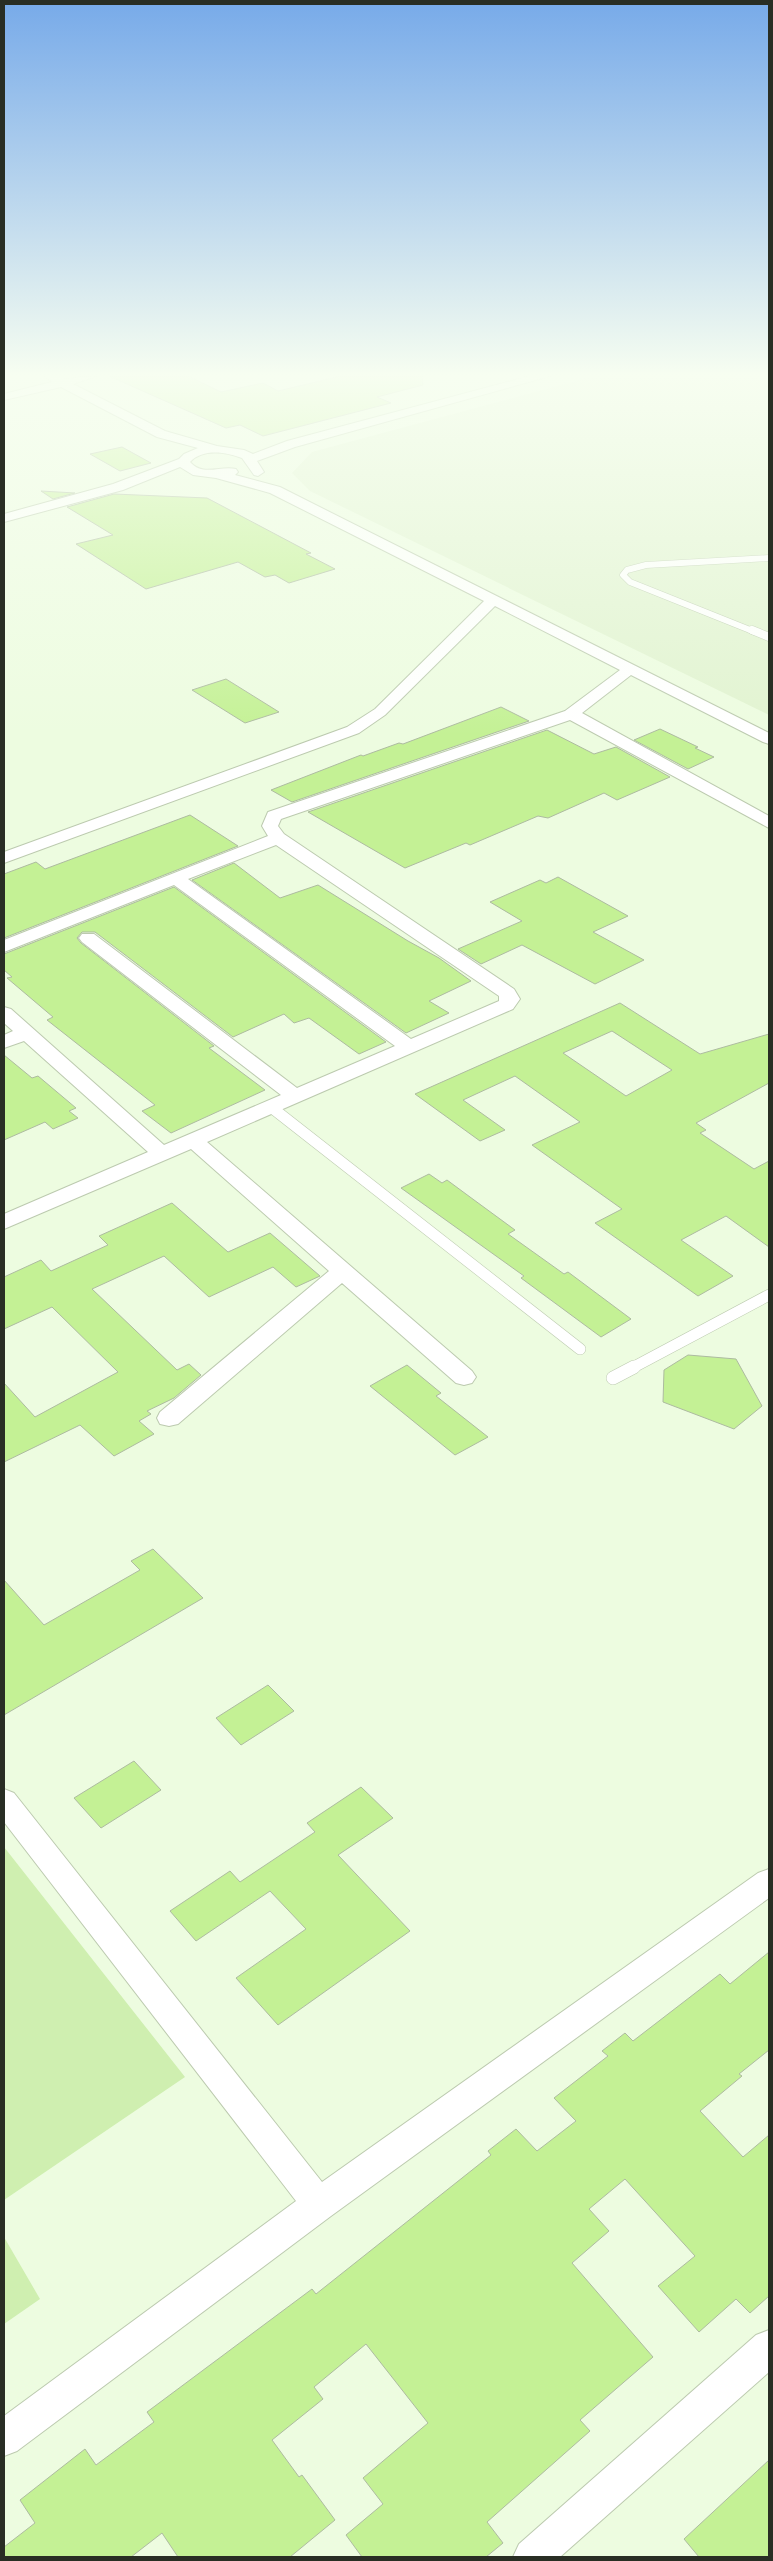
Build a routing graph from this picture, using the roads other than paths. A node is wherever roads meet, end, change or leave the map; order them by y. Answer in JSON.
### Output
{"nodes":[{"id":1,"x":87,"y":496,"type":"edge"},
{"id":2,"x":286,"y":496,"type":"edge"},
{"id":3,"x":4,"y":518,"type":"edge"},
{"id":4,"x":769,"y":558,"type":"edge"},
{"id":5,"x":494,"y":599,"type":"junction"},
{"id":6,"x":769,"y":637,"type":"edge"},
{"id":7,"x":631,"y":668,"type":"junction"},
{"id":8,"x":571,"y":714,"type":"junction"},
{"id":9,"x":769,"y":739,"type":"edge"},
{"id":10,"x":769,"y":823,"type":"edge"},
{"id":11,"x":278,"y":838,"type":"junction"},
{"id":12,"x":4,"y":858,"type":"edge"},
{"id":13,"x":175,"y":878,"type":"junction"},
{"id":14,"x":88,"y":938,"type":"dead end"},
{"id":15,"x":4,"y":946,"type":"edge"},
{"id":16,"x":4,"y":1013,"type":"edge"},
{"id":17,"x":26,"y":1033,"type":"junction"},
{"id":18,"x":4,"y":1042,"type":"edge"},
{"id":19,"x":408,"y":1047,"type":"junction"},
{"id":20,"x":295,"y":1096,"type":"junction"},
{"id":21,"x":271,"y":1107,"type":"junction"},
{"id":22,"x":194,"y":1140,"type":"junction"},
{"id":23,"x":162,"y":1154,"type":"junction"},
{"id":24,"x":4,"y":1222,"type":"edge"},
{"id":25,"x":342,"y":1271,"type":"junction"},
{"id":26,"x":769,"y":1295,"type":"edge"},
{"id":27,"x":580,"y":1349,"type":"dead end"},
{"id":28,"x":464,"y":1377,"type":"dead end"},
{"id":29,"x":613,"y":1378,"type":"dead end"},
{"id":30,"x":170,"y":1418,"type":"dead end"},
{"id":31,"x":4,"y":1801,"type":"edge"},
{"id":32,"x":769,"y":1882,"type":"edge"},
{"id":33,"x":319,"y":2204,"type":"junction"},
{"id":34,"x":769,"y":2348,"type":"edge"},
{"id":35,"x":4,"y":2438,"type":"edge"},
{"id":36,"x":532,"y":2557,"type":"edge"}],
"edges":[{"from":1,"to":3,"type":"street"},
{"from":2,"to":5,"type":"street"},
{"from":4,"to":6,"type":"lane"},
{"from":5,"to":7,"type":"street"},
{"from":5,"to":12,"type":"street"},
{"from":7,"to":8,"type":"street"},
{"from":7,"to":9,"type":"street"},
{"from":8,"to":10,"type":"street"},
{"from":8,"to":11,"type":"street"},
{"from":11,"to":13,"type":"street"},
{"from":11,"to":19,"type":"street"},
{"from":13,"to":15,"type":"street"},
{"from":13,"to":19,"type":"street"},
{"from":14,"to":20,"type":"street"},
{"from":16,"to":17,"type":"street"},
{"from":17,"to":18,"type":"street"},
{"from":17,"to":23,"type":"street"},
{"from":19,"to":20,"type":"street"},
{"from":20,"to":21,"type":"street"},
{"from":21,"to":22,"type":"street"},
{"from":21,"to":27,"type":"lane"},
{"from":22,"to":23,"type":"street"},
{"from":22,"to":25,"type":"street"},
{"from":23,"to":24,"type":"street"},
{"from":25,"to":28,"type":"street"},
{"from":25,"to":30,"type":"street"},
{"from":26,"to":29,"type":"lane"},
{"from":31,"to":33,"type":"street"},
{"from":32,"to":33,"type":"street"},
{"from":33,"to":35,"type":"street"},
{"from":34,"to":36,"type":"street"}]}
